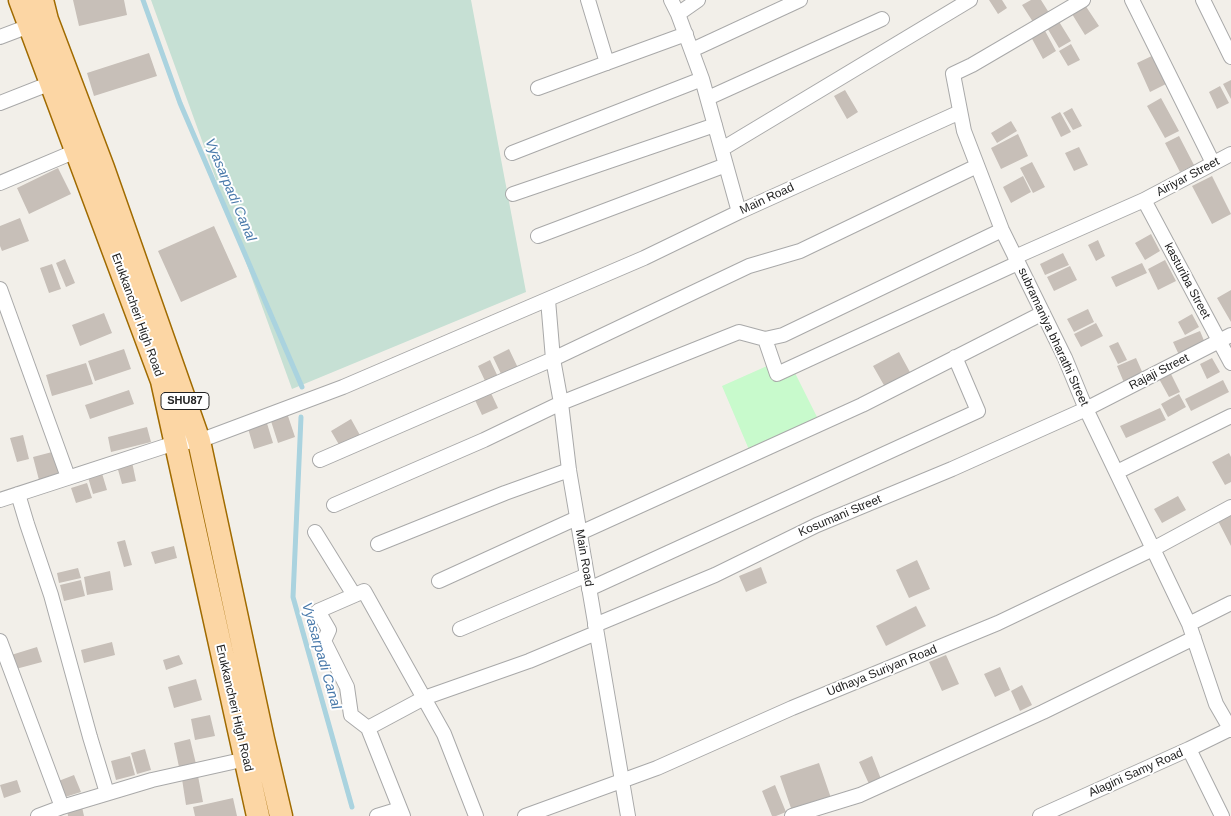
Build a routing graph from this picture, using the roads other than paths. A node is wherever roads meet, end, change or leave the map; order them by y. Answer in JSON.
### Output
{"nodes":[{"id":1,"x":20,"y":0,"type":"edge"},
{"id":2,"x":42,"y":0,"type":"edge"},
{"id":3,"x":588,"y":0,"type":"edge"},
{"id":4,"x":671,"y":0,"type":"edge"},
{"id":5,"x":698,"y":0,"type":"edge"},
{"id":6,"x":800,"y":0,"type":"edge"},
{"id":7,"x":970,"y":0,"type":"edge"},
{"id":8,"x":1083,"y":0,"type":"edge"},
{"id":9,"x":1132,"y":0,"type":"edge"},
{"id":10,"x":1203,"y":0,"type":"edge"},
{"id":11,"x":678,"y":14,"type":"junction"},
{"id":12,"x":882,"y":19,"type":"dead end"},
{"id":13,"x":29,"y":26,"type":"junction"},
{"id":14,"x":686,"y":34,"type":"junction"},
{"id":15,"x":0,"y":37,"type":"edge"},
{"id":16,"x":692,"y":50,"type":"junction"},
{"id":17,"x":1231,"y":57,"type":"edge"},
{"id":18,"x":607,"y":63,"type":"junction"},
{"id":19,"x":702,"y":79,"type":"junction"},
{"id":20,"x":51,"y":83,"type":"junction"},
{"id":21,"x":538,"y":88,"type":"dead end"},
{"id":22,"x":708,"y":98,"type":"junction"},
{"id":23,"x":0,"y":103,"type":"edge"},
{"id":24,"x":960,"y":112,"type":"junction"},
{"id":25,"x":715,"y":124,"type":"junction"},
{"id":26,"x":722,"y":149,"type":"junction"},
{"id":27,"x":76,"y":151,"type":"junction"},
{"id":28,"x":512,"y":154,"type":"dead end"},
{"id":29,"x":1231,"y":154,"type":"edge"},
{"id":30,"x":1213,"y":163,"type":"junction"},
{"id":31,"x":726,"y":165,"type":"junction"},
{"id":32,"x":977,"y":166,"type":"junction"},
{"id":33,"x":0,"y":183,"type":"edge"},
{"id":34,"x":513,"y":194,"type":"dead end"},
{"id":35,"x":1144,"y":200,"type":"junction"},
{"id":36,"x":739,"y":212,"type":"junction"},
{"id":37,"x":1002,"y":230,"type":"junction"},
{"id":38,"x":538,"y":236,"type":"dead end"},
{"id":39,"x":1016,"y":260,"type":"junction"},
{"id":40,"x":0,"y":289,"type":"edge"},
{"id":41,"x":548,"y":300,"type":"junction"},
{"id":42,"x":1043,"y":313,"type":"junction"},
{"id":43,"x":1225,"y":338,"type":"edge"},
{"id":44,"x":765,"y":340,"type":"junction"},
{"id":45,"x":955,"y":357,"type":"junction"},
{"id":46,"x":553,"y":358,"type":"junction"},
{"id":47,"x":1231,"y":363,"type":"edge"},
{"id":48,"x":561,"y":403,"type":"junction"},
{"id":49,"x":1086,"y":409,"type":"junction"},
{"id":50,"x":1231,"y":416,"type":"edge"},
{"id":51,"x":199,"y":441,"type":"junction"},
{"id":52,"x":175,"y":443,"type":"junction"},
{"id":53,"x":320,"y":460,"type":"dead end"},
{"id":54,"x":569,"y":470,"type":"junction"},
{"id":55,"x":1117,"y":472,"type":"junction"},
{"id":56,"x":68,"y":477,"type":"junction"},
{"id":57,"x":18,"y":494,"type":"junction"},
{"id":58,"x":0,"y":500,"type":"edge"},
{"id":59,"x":334,"y":505,"type":"dead end"},
{"id":60,"x":1231,"y":508,"type":"edge"},
{"id":61,"x":577,"y":518,"type":"junction"},
{"id":62,"x":315,"y":532,"type":"dead end"},
{"id":63,"x":580,"y":533,"type":"junction"},
{"id":64,"x":378,"y":544,"type":"dead end"},
{"id":65,"x":1153,"y":550,"type":"junction"},
{"id":66,"x":439,"y":581,"type":"dead end"},
{"id":67,"x":588,"y":582,"type":"junction"},
{"id":68,"x":354,"y":595,"type":"junction"},
{"id":69,"x":1231,"y":603,"type":"edge"},
{"id":70,"x":1189,"y":624,"type":"junction"},
{"id":71,"x":460,"y":629,"type":"dead end"},
{"id":72,"x":596,"y":629,"type":"junction"},
{"id":73,"x":1194,"y":638,"type":"junction"},
{"id":74,"x":0,"y":641,"type":"edge"},
{"id":75,"x":424,"y":698,"type":"junction"},
{"id":76,"x":368,"y":728,"type":"junction"},
{"id":77,"x":1231,"y":730,"type":"edge"},
{"id":78,"x":1190,"y":749,"type":"junction"},
{"id":79,"x":246,"y":759,"type":"junction"},
{"id":80,"x":622,"y":781,"type":"junction"},
{"id":81,"x":107,"y":793,"type":"junction"},
{"id":82,"x":62,"y":807,"type":"junction"},
{"id":83,"x":401,"y":812,"type":"edge"},
{"id":84,"x":38,"y":816,"type":"edge"},
{"id":85,"x":258,"y":816,"type":"edge"},
{"id":86,"x":281,"y":816,"type":"edge"},
{"id":87,"x":377,"y":816,"type":"edge"},
{"id":88,"x":476,"y":816,"type":"edge"},
{"id":89,"x":525,"y":816,"type":"edge"},
{"id":90,"x":628,"y":816,"type":"edge"},
{"id":91,"x":792,"y":816,"type":"edge"},
{"id":92,"x":1040,"y":816,"type":"edge"},
{"id":93,"x":1222,"y":816,"type":"edge"}],
"edges":[{"from":1,"to":13,"type":"main road","name":"Erukkancheri High Road","number":"SHU87"},
{"from":2,"to":51,"type":"main road","number":"SHU87"},
{"from":3,"to":18,"type":"street"},
{"from":4,"to":11,"type":"street"},
{"from":5,"to":11,"type":"street"},
{"from":6,"to":16,"type":"street"},
{"from":7,"to":26,"type":"street"},
{"from":8,"to":24,"type":"street","name":"subramaniya bharathi Street"},
{"from":9,"to":30,"type":"street"},
{"from":10,"to":17,"type":"street"},
{"from":11,"to":14,"type":"street"},
{"from":12,"to":22,"type":"street"},
{"from":13,"to":15,"type":"street"},
{"from":13,"to":20,"type":"main road","name":"Erukkancheri High Road","number":"SHU87"},
{"from":14,"to":16,"type":"street"},
{"from":14,"to":18,"type":"street"},
{"from":16,"to":19,"type":"street"},
{"from":18,"to":21,"type":"street"},
{"from":19,"to":22,"type":"street"},
{"from":19,"to":28,"type":"street"},
{"from":20,"to":23,"type":"street"},
{"from":20,"to":27,"type":"main road","name":"Erukkancheri High Road","number":"SHU87"},
{"from":22,"to":25,"type":"street"},
{"from":24,"to":32,"type":"street","name":"subramaniya bharathi Street"},
{"from":24,"to":36,"type":"street","name":"Main Road"},
{"from":25,"to":26,"type":"street"},
{"from":25,"to":34,"type":"street"},
{"from":26,"to":31,"type":"street"},
{"from":27,"to":33,"type":"street"},
{"from":27,"to":52,"type":"main road","name":"Erukkancheri High Road","number":"SHU87"},
{"from":29,"to":30,"type":"street","name":"Airiyar Street"},
{"from":30,"to":35,"type":"street","name":"Airiyar Street"},
{"from":31,"to":36,"type":"street"},
{"from":31,"to":38,"type":"street"},
{"from":32,"to":37,"type":"street","name":"subramaniya bharathi Street"},
{"from":32,"to":46,"type":"street"},
{"from":35,"to":39,"type":"street","name":"Airiyar Street"},
{"from":35,"to":43,"type":"street","name":"kasturiba Street"},
{"from":36,"to":41,"type":"street","name":"Main Road"},
{"from":37,"to":39,"type":"street","name":"subramaniya bharathi Street"},
{"from":37,"to":44,"type":"street"},
{"from":39,"to":42,"type":"street","name":"subramaniya bharathi Street"},
{"from":39,"to":44,"type":"street","name":"Airiyar Street"},
{"from":40,"to":56,"type":"street"},
{"from":41,"to":46,"type":"street","name":"Main Road"},
{"from":41,"to":51,"type":"street","name":"Main Road"},
{"from":42,"to":45,"type":"street"},
{"from":42,"to":49,"type":"street","name":"subramaniya bharathi Street"},
{"from":43,"to":47,"type":"street","name":"kasturiba Street"},
{"from":43,"to":49,"type":"street","name":"Rajaji Street"},
{"from":44,"to":48,"type":"street"},
{"from":45,"to":63,"type":"street"},
{"from":45,"to":67,"type":"street"},
{"from":46,"to":48,"type":"street","name":"Main Road"},
{"from":46,"to":53,"type":"street"},
{"from":48,"to":54,"type":"street","name":"Main Road"},
{"from":48,"to":59,"type":"street"},
{"from":49,"to":55,"type":"street","name":"subramaniya bharathi Street"},
{"from":49,"to":72,"type":"street","name":"Kosumani Street"},
{"from":50,"to":55,"type":"street"},
{"from":51,"to":52,"type":"street","name":"Main Road"},
{"from":51,"to":86,"type":"main road","number":"SHU87"},
{"from":52,"to":56,"type":"street","name":"Main Road"},
{"from":52,"to":79,"type":"main road","name":"Erukkancheri High Road","number":"SHU87"},
{"from":54,"to":61,"type":"street","name":"Main Road"},
{"from":54,"to":64,"type":"street"},
{"from":55,"to":65,"type":"street","name":"subramaniya bharathi Street"},
{"from":56,"to":57,"type":"street","name":"Main Road"},
{"from":57,"to":58,"type":"street","name":"Main Road"},
{"from":57,"to":81,"type":"street"},
{"from":60,"to":65,"type":"street","name":"Udhaya Suriyan Road"},
{"from":61,"to":63,"type":"street","name":"Main Road"},
{"from":61,"to":66,"type":"street"},
{"from":62,"to":68,"type":"street"},
{"from":63,"to":67,"type":"street","name":"Main Road"},
{"from":65,"to":70,"type":"street","name":"subramaniya bharathi Street"},
{"from":65,"to":80,"type":"street","name":"Udhaya Suriyan Road"},
{"from":67,"to":71,"type":"street"},
{"from":67,"to":72,"type":"street","name":"Main Road"},
{"from":68,"to":75,"type":"street"},
{"from":68,"to":76,"type":"street"},
{"from":69,"to":70,"type":"street"},
{"from":70,"to":73,"type":"street","name":"subramaniya bharathi Street"},
{"from":72,"to":75,"type":"street","name":"Kosumani Street"},
{"from":72,"to":80,"type":"street","name":"Main Road"},
{"from":73,"to":77,"type":"street","name":"subramaniya bharathi Street"},
{"from":73,"to":91,"type":"street"},
{"from":74,"to":82,"type":"street"},
{"from":75,"to":76,"type":"street","name":"Kosumani Street"},
{"from":75,"to":88,"type":"street"},
{"from":76,"to":83,"type":"street"},
{"from":77,"to":78,"type":"street","name":"Alagini Samy Road"},
{"from":78,"to":92,"type":"street","name":"Alagini Samy Road"},
{"from":78,"to":93,"type":"street"},
{"from":79,"to":81,"type":"street"},
{"from":79,"to":85,"type":"main road","name":"Erukkancheri High Road","number":"SHU87"},
{"from":80,"to":89,"type":"street","name":"Udhaya Suriyan Road"},
{"from":80,"to":90,"type":"street","name":"Main Road"},
{"from":81,"to":82,"type":"street"},
{"from":82,"to":84,"type":"street"},
{"from":83,"to":87,"type":"street"}]}
